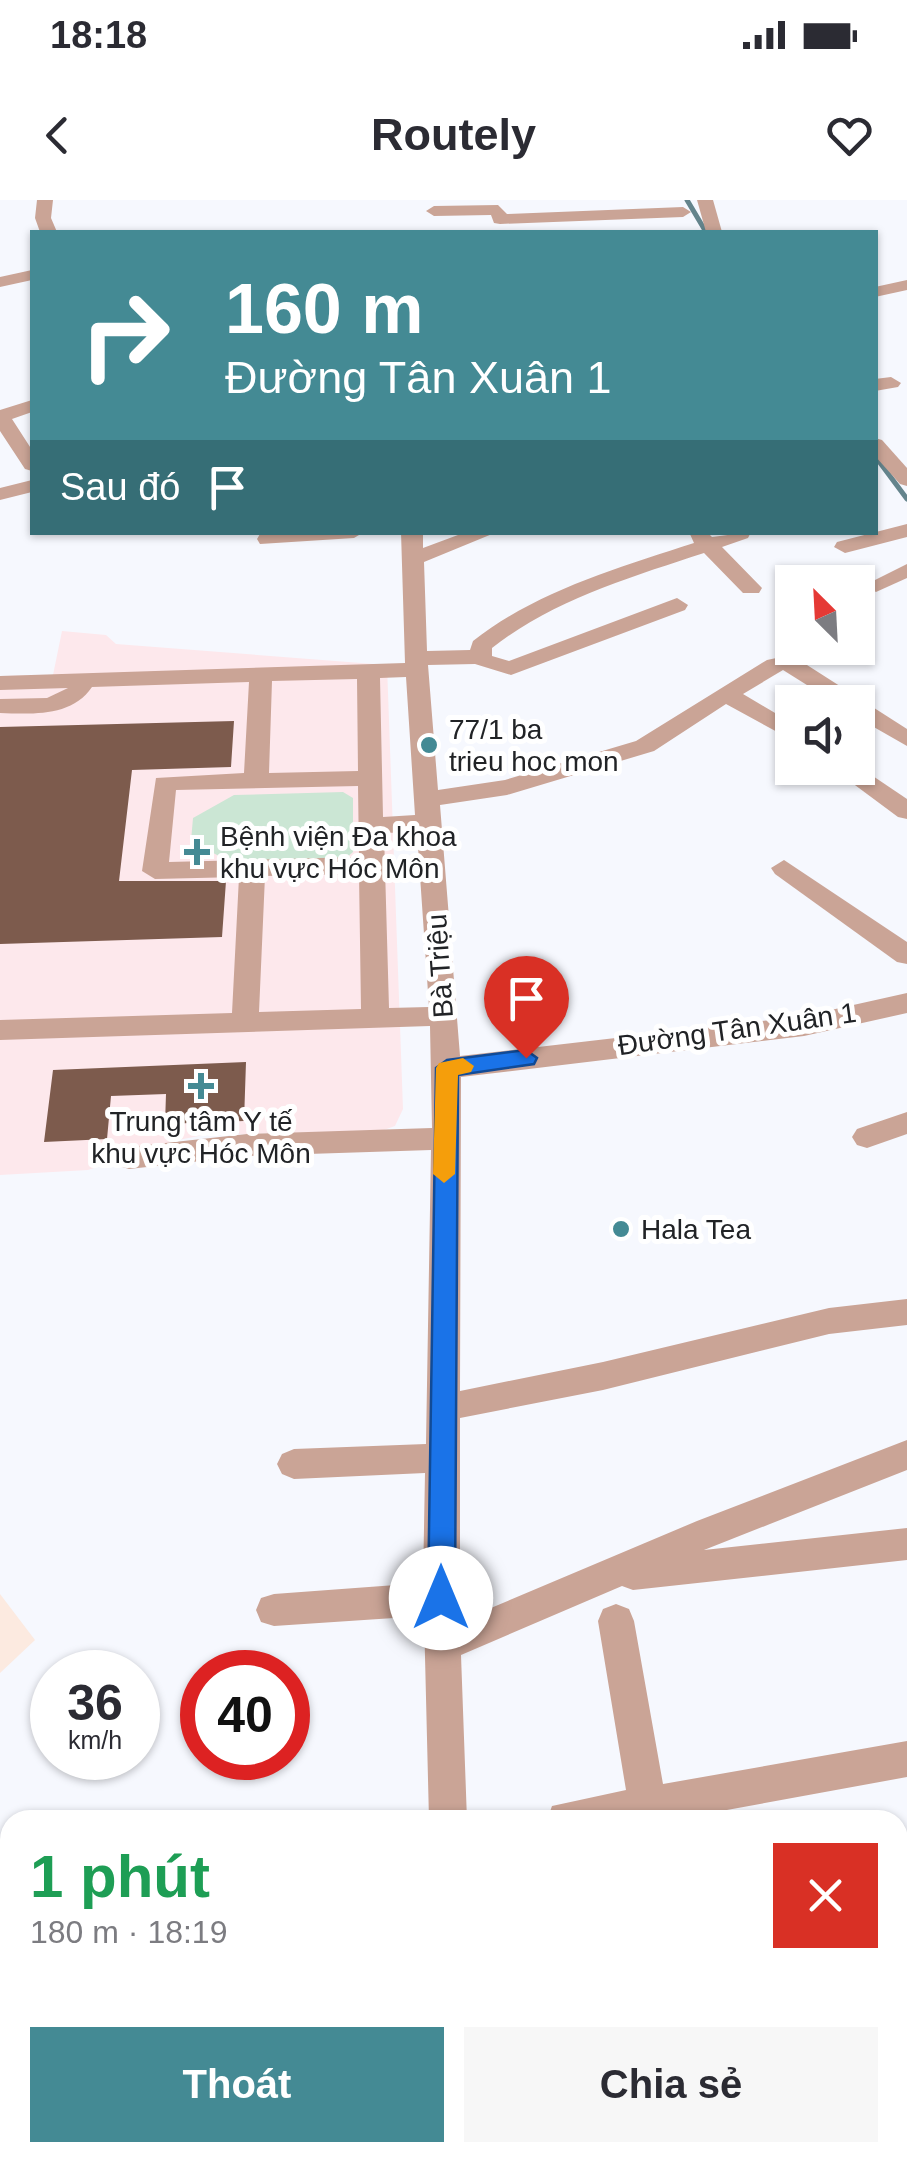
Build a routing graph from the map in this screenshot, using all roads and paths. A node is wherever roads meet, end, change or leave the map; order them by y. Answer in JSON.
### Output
{"nodes":[{"id":1,"x":45,"y":200,"type":"edge"},
{"id":2,"x":706,"y":200,"type":"edge"},
{"id":3,"x":434,"y":206,"type":"edge"},
{"id":4,"x":680,"y":206,"type":"edge"},
{"id":5,"x":599,"y":224,"type":"edge"},
{"id":6,"x":48,"y":230,"type":"edge"},
{"id":7,"x":692,"y":230,"type":"edge"},
{"id":8,"x":714,"y":230,"type":"edge"},
{"id":9,"x":30,"y":275,"type":"edge"},
{"id":10,"x":0,"y":282,"type":"edge"},
{"id":11,"x":907,"y":285,"type":"edge"},
{"id":12,"x":878,"y":291,"type":"edge"},
{"id":13,"x":30,"y":407,"type":"edge"},
{"id":14,"x":881,"y":456,"type":"edge"},
{"id":15,"x":30,"y":461,"type":"edge"},
{"id":16,"x":30,"y":486,"type":"edge"},
{"id":17,"x":901,"y":486,"type":"edge"},
{"id":18,"x":0,"y":494,"type":"edge"},
{"id":19,"x":907,"y":530,"type":"edge"},
{"id":20,"x":311,"y":535,"type":"edge"},
{"id":21,"x":472,"y":535,"type":"edge"},
{"id":22,"x":732,"y":535,"type":"edge"},
{"id":23,"x":268,"y":538,"type":"dead end"},
{"id":24,"x":703,"y":538,"type":"edge"},
{"id":25,"x":412,"y":546,"type":"edge"},
{"id":26,"x":844,"y":547,"type":"dead end"},
{"id":27,"x":907,"y":570,"type":"edge"},
{"id":28,"x":876,"y":585,"type":"dead end"},
{"id":29,"x":751,"y":588,"type":"dead end"},
{"id":30,"x":678,"y":605,"type":"dead end"},
{"id":31,"x":481,"y":658,"type":"junction"},
{"id":32,"x":416,"y":664,"type":"junction"},
{"id":33,"x":777,"y":665,"type":"edge"},
{"id":34,"x":790,"y":665,"type":"edge"},
{"id":35,"x":368,"y":672,"type":"junction"},
{"id":36,"x":261,"y":676,"type":"junction"},
{"id":37,"x":85,"y":681,"type":"junction"},
{"id":38,"x":0,"y":684,"type":"edge"},
{"id":39,"x":822,"y":685,"type":"edge"},
{"id":40,"x":726,"y":694,"type":"junction"},
{"id":41,"x":0,"y":706,"type":"edge"},
{"id":42,"x":875,"y":719,"type":"edge"},
{"id":43,"x":775,"y":722,"type":"edge"},
{"id":44,"x":907,"y":739,"type":"edge"},
{"id":45,"x":370,"y":778,"type":"junction"},
{"id":46,"x":256,"y":781,"type":"junction"},
{"id":47,"x":868,"y":785,"type":"edge"},
{"id":48,"x":429,"y":811,"type":"junction"},
{"id":49,"x":907,"y":812,"type":"edge"},
{"id":50,"x":371,"y":825,"type":"junction"},
{"id":51,"x":372,"y":865,"type":"junction"},
{"id":52,"x":252,"y":868,"type":"junction"},
{"id":53,"x":784,"y":868,"type":"dead end"},
{"id":54,"x":907,"y":955,"type":"edge"},
{"id":55,"x":907,"y":1003,"type":"edge"},
{"id":56,"x":443,"y":1016,"type":"junction"},
{"id":57,"x":375,"y":1019,"type":"junction"},
{"id":58,"x":245,"y":1022,"type":"junction"},
{"id":59,"x":0,"y":1030,"type":"edge"},
{"id":60,"x":447,"y":1068,"type":"junction"},
{"id":61,"x":907,"y":1123,"type":"edge"},
{"id":62,"x":866,"y":1137,"type":"dead end"},
{"id":63,"x":444,"y":1138,"type":"junction"},
{"id":64,"x":129,"y":1158,"type":"dead end"},
{"id":65,"x":907,"y":1312,"type":"edge"},
{"id":66,"x":442,"y":1408,"type":"junction"},
{"id":67,"x":907,"y":1455,"type":"edge"},
{"id":68,"x":442,"y":1458,"type":"junction"},
{"id":69,"x":294,"y":1464,"type":"dead end"},
{"id":70,"x":907,"y":1544,"type":"edge"},
{"id":71,"x":600,"y":1578,"type":"junction"},
{"id":72,"x":441,"y":1598,"type":"junction"},
{"id":73,"x":274,"y":1610,"type":"dead end"},
{"id":74,"x":616,"y":1620,"type":"dead end"},
{"id":75,"x":442,"y":1644,"type":"junction"},
{"id":76,"x":907,"y":1759,"type":"edge"},
{"id":77,"x":648,"y":1805,"type":"junction"},
{"id":78,"x":448,"y":1810,"type":"edge"},
{"id":79,"x":621,"y":1810,"type":"edge"}],
"edges":[{"from":1,"to":6,"type":"street"},
{"from":2,"to":8,"type":"street"},
{"from":3,"to":5,"type":"street"},
{"from":4,"to":5,"type":"street"},
{"from":4,"to":7,"type":"street"},
{"from":9,"to":10,"type":"street"},
{"from":11,"to":12,"type":"street"},
{"from":13,"to":15,"type":"street"},
{"from":14,"to":17,"type":"street"},
{"from":16,"to":18,"type":"street"},
{"from":19,"to":26,"type":"street"},
{"from":20,"to":23,"type":"street"},
{"from":21,"to":25,"type":"street"},
{"from":22,"to":24,"type":"street"},
{"from":24,"to":29,"type":"street"},
{"from":24,"to":31,"type":"street"},
{"from":25,"to":32,"type":"street","name":"Bà Triệu"},
{"from":27,"to":28,"type":"street"},
{"from":30,"to":31,"type":"street"},
{"from":31,"to":32,"type":"street"},
{"from":32,"to":35,"type":"street"},
{"from":32,"to":48,"type":"street","name":"Bà Triệu"},
{"from":33,"to":40,"type":"street"},
{"from":34,"to":39,"type":"street"},
{"from":35,"to":36,"type":"street"},
{"from":35,"to":45,"type":"street"},
{"from":36,"to":37,"type":"street"},
{"from":36,"to":46,"type":"street"},
{"from":37,"to":38,"type":"street"},
{"from":37,"to":41,"type":"street"},
{"from":40,"to":43,"type":"street"},
{"from":40,"to":48,"type":"street"},
{"from":42,"to":44,"type":"street"},
{"from":45,"to":46,"type":"street"},
{"from":45,"to":50,"type":"street"},
{"from":46,"to":52,"type":"street"},
{"from":47,"to":49,"type":"street"},
{"from":48,"to":50,"type":"street"},
{"from":48,"to":56,"type":"street","name":"Bà Triệu"},
{"from":50,"to":51,"type":"street"},
{"from":51,"to":52,"type":"street"},
{"from":51,"to":57,"type":"street"},
{"from":52,"to":58,"type":"street"},
{"from":53,"to":54,"type":"street"},
{"from":55,"to":60,"type":"street","name":"Đường Tân Xuân 1"},
{"from":56,"to":57,"type":"street"},
{"from":56,"to":60,"type":"street","name":"Bà Triệu"},
{"from":57,"to":58,"type":"street"},
{"from":58,"to":59,"type":"street"},
{"from":60,"to":63,"type":"street","name":"Bà Triệu"},
{"from":61,"to":62,"type":"street"},
{"from":63,"to":64,"type":"street"},
{"from":63,"to":66,"type":"street","name":"Bà Triệu"},
{"from":65,"to":66,"type":"street"},
{"from":66,"to":68,"type":"street","name":"Bà Triệu"},
{"from":67,"to":71,"type":"street"},
{"from":68,"to":69,"type":"street"},
{"from":68,"to":72,"type":"street","name":"Bà Triệu"},
{"from":70,"to":71,"type":"street"},
{"from":71,"to":75,"type":"street"},
{"from":72,"to":73,"type":"street"},
{"from":72,"to":75,"type":"street","name":"Bà Triệu"},
{"from":74,"to":77,"type":"street"},
{"from":75,"to":78,"type":"street","name":"Bà Triệu"},
{"from":76,"to":77,"type":"street"},
{"from":77,"to":79,"type":"street"}]}
